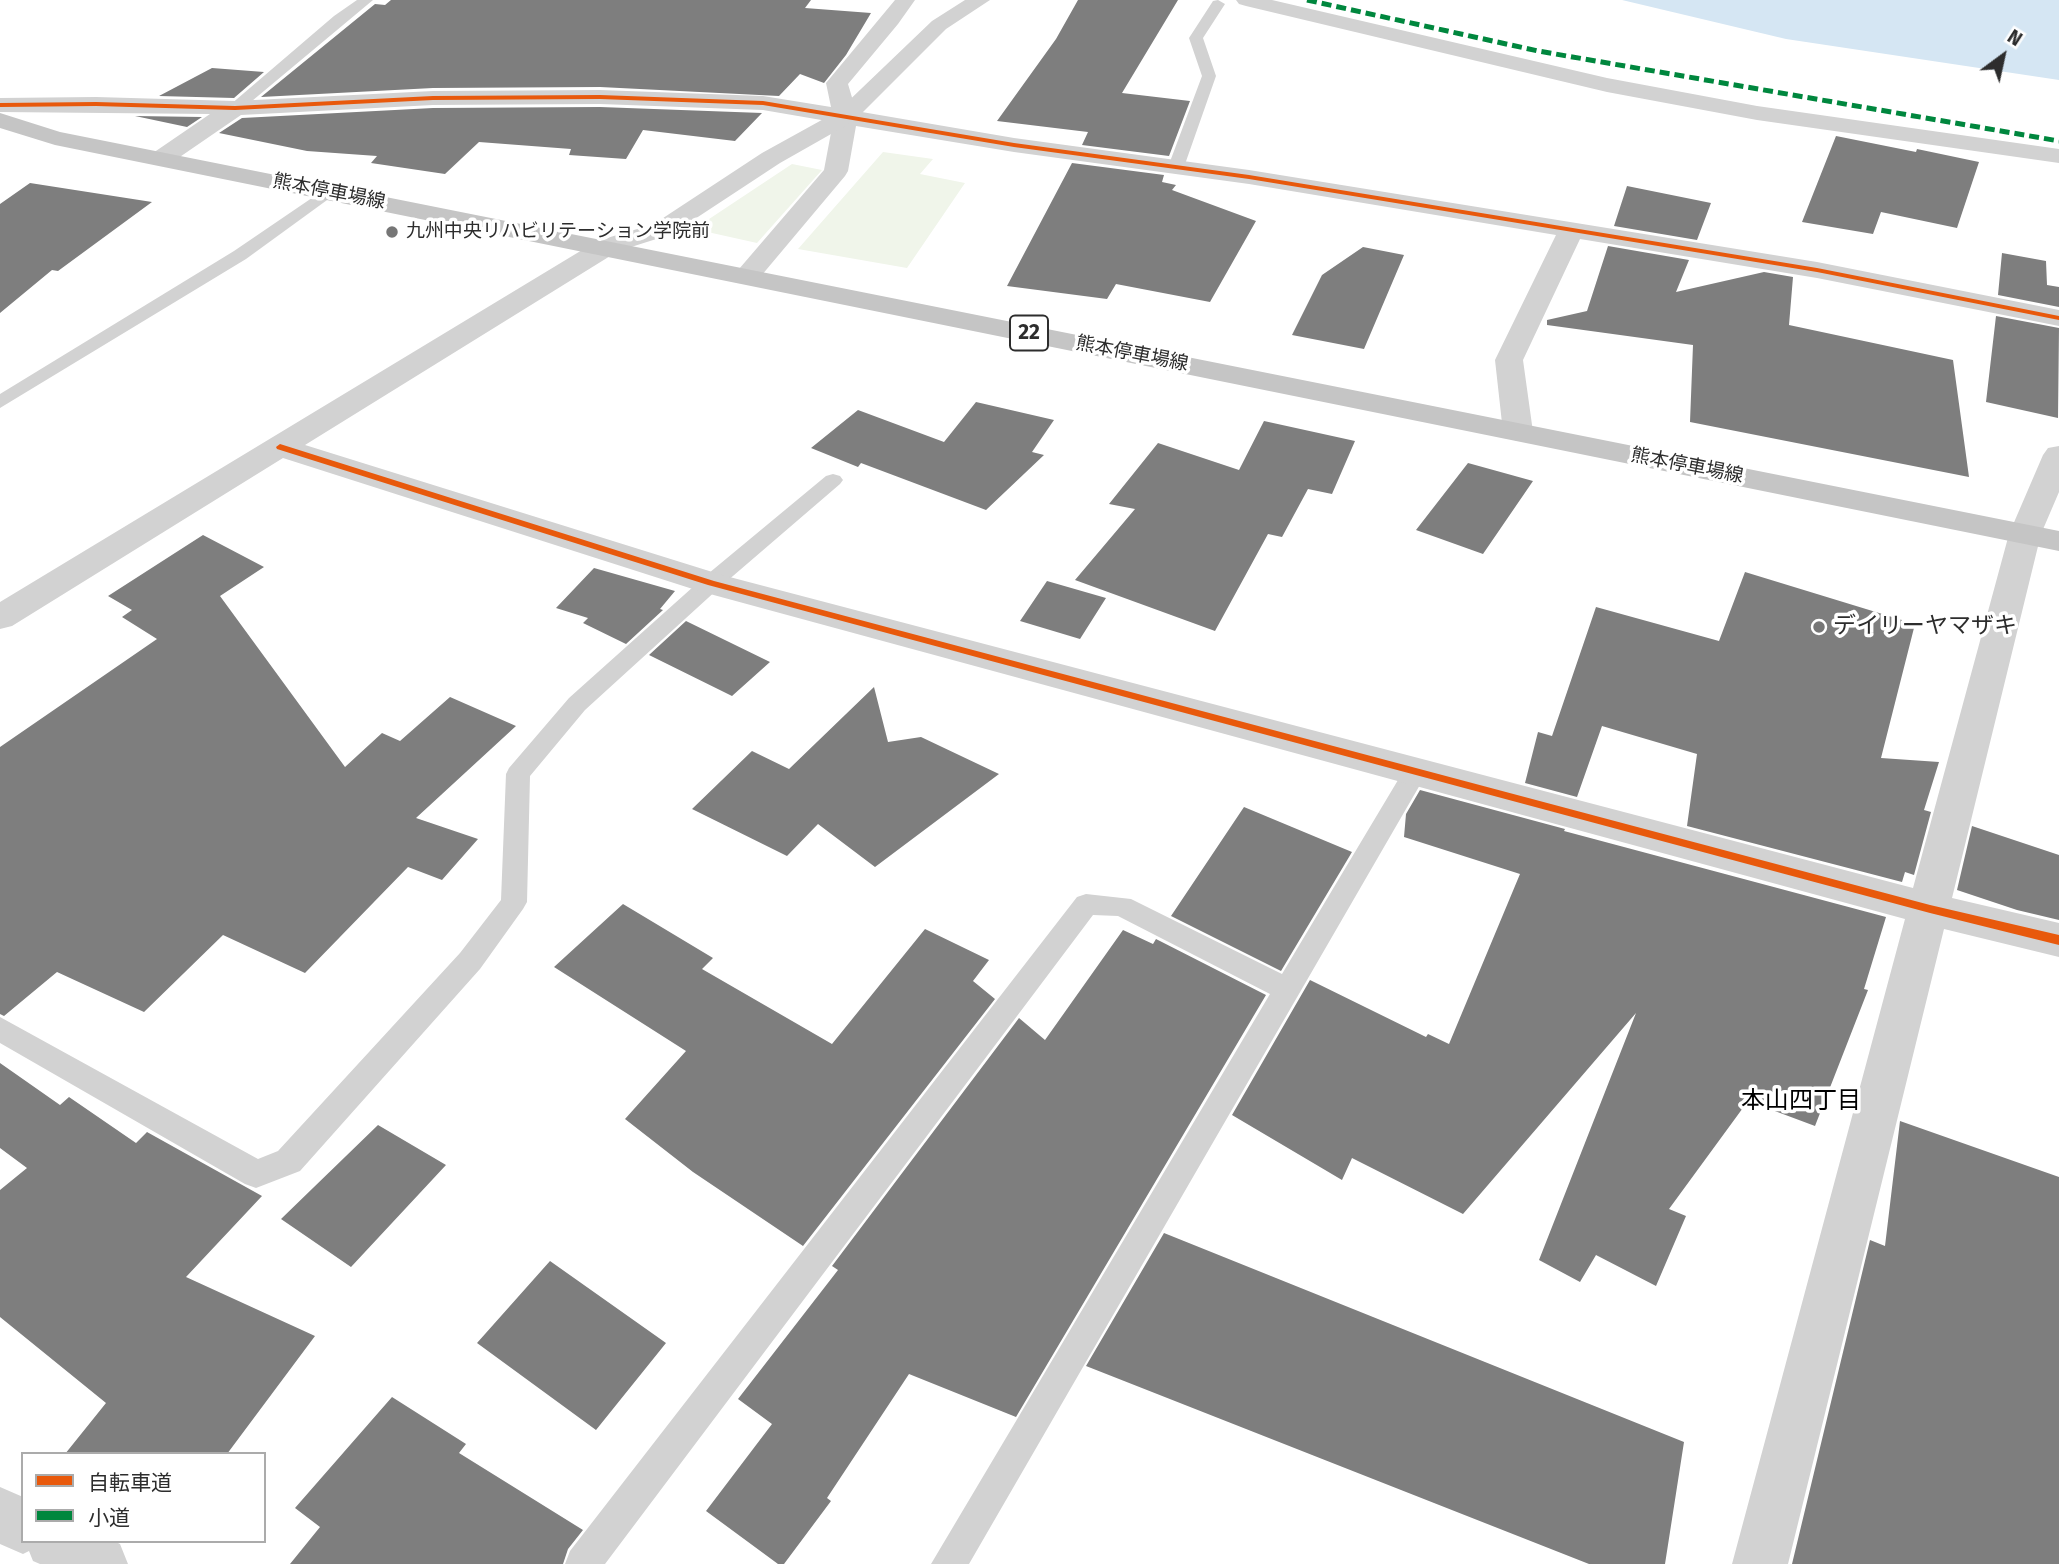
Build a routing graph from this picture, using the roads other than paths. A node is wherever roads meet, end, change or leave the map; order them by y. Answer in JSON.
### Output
{"nodes":[{"id":1,"x":366,"y":0,"type":"edge"},
{"id":2,"x":905,"y":0,"type":"edge"},
{"id":3,"x":980,"y":0,"type":"edge"},
{"id":4,"x":1246,"y":0,"type":"edge"},
{"id":5,"x":1217,"y":4,"type":"dead end"},
{"id":6,"x":0,"y":106,"type":"edge"},
{"id":7,"x":235,"y":108,"type":"junction"},
{"id":8,"x":846,"y":116,"type":"junction"},
{"id":9,"x":0,"y":120,"type":"edge"},
{"id":10,"x":2059,"y":156,"type":"edge"},
{"id":11,"x":162,"y":158,"type":"junction"},
{"id":12,"x":1176,"y":167,"type":"junction"},
{"id":13,"x":328,"y":192,"type":"junction"},
{"id":14,"x":1571,"y":229,"type":"junction"},
{"id":15,"x":606,"y":247,"type":"junction"},
{"id":16,"x":746,"y":276,"type":"junction"},
{"id":17,"x":2059,"y":318,"type":"edge"},
{"id":18,"x":0,"y":402,"type":"edge"},
{"id":19,"x":1518,"y":432,"type":"junction"},
{"id":20,"x":280,"y":447,"type":"junction"},
{"id":21,"x":2059,"y":455,"type":"edge"},
{"id":22,"x":833,"y":480,"type":"dead end"},
{"id":23,"x":2042,"y":538,"type":"edge"},
{"id":24,"x":710,"y":583,"type":"junction"},
{"id":25,"x":0,"y":618,"type":"edge"},
{"id":26,"x":1416,"y":771,"type":"junction"},
{"id":27,"x":1930,"y":909,"type":"junction"},
{"id":28,"x":2059,"y":940,"type":"edge"},
{"id":29,"x":1287,"y":990,"type":"junction"},
{"id":30,"x":0,"y":1029,"type":"edge"},
{"id":31,"x":0,"y":1515,"type":"edge"},
{"id":32,"x":21,"y":1525,"type":"edge"},
{"id":33,"x":57,"y":1543,"type":"edge"},
{"id":34,"x":100,"y":1564,"type":"edge"},
{"id":35,"x":583,"y":1564,"type":"edge"},
{"id":36,"x":949,"y":1564,"type":"edge"},
{"id":37,"x":1760,"y":1564,"type":"edge"}],
"edges":[{"from":1,"to":7,"type":"lane"},
{"from":2,"to":8,"type":"street"},
{"from":3,"to":8,"type":"street"},
{"from":4,"to":10,"type":"street"},
{"from":5,"to":12,"type":"lane"},
{"from":6,"to":7,"type":"street"},
{"from":7,"to":8,"type":"street"},
{"from":7,"to":11,"type":"street"},
{"from":8,"to":12,"type":"street"},
{"from":8,"to":15,"type":"street"},
{"from":8,"to":16,"type":"street"},
{"from":9,"to":11,"type":"main road","name":"熊本停車場線","number":"22"},
{"from":11,"to":13,"type":"main road","name":"熊本停車場線","number":"22"},
{"from":12,"to":14,"type":"street"},
{"from":13,"to":15,"type":"main road","name":"熊本停車場線","number":"22"},
{"from":13,"to":18,"type":"lane"},
{"from":14,"to":17,"type":"street"},
{"from":14,"to":19,"type":"street"},
{"from":15,"to":16,"type":"main road","name":"熊本停車場線","number":"22"},
{"from":15,"to":20,"type":"street"},
{"from":16,"to":19,"type":"main road","name":"熊本停車場線","number":"22"},
{"from":19,"to":23,"type":"main road","name":"熊本停車場線","number":"22"},
{"from":20,"to":24,"type":"street"},
{"from":20,"to":25,"type":"street"},
{"from":21,"to":23,"type":"street"},
{"from":22,"to":24,"type":"lane"},
{"from":23,"to":27,"type":"street"},
{"from":24,"to":26,"type":"street"},
{"from":24,"to":30,"type":"lane"},
{"from":26,"to":27,"type":"street"},
{"from":26,"to":29,"type":"lane"},
{"from":27,"to":28,"type":"street"},
{"from":27,"to":37,"type":"street"},
{"from":29,"to":35,"type":"lane"},
{"from":29,"to":36,"type":"lane"},
{"from":31,"to":32,"type":"street"},
{"from":33,"to":34,"type":"street"}]}
